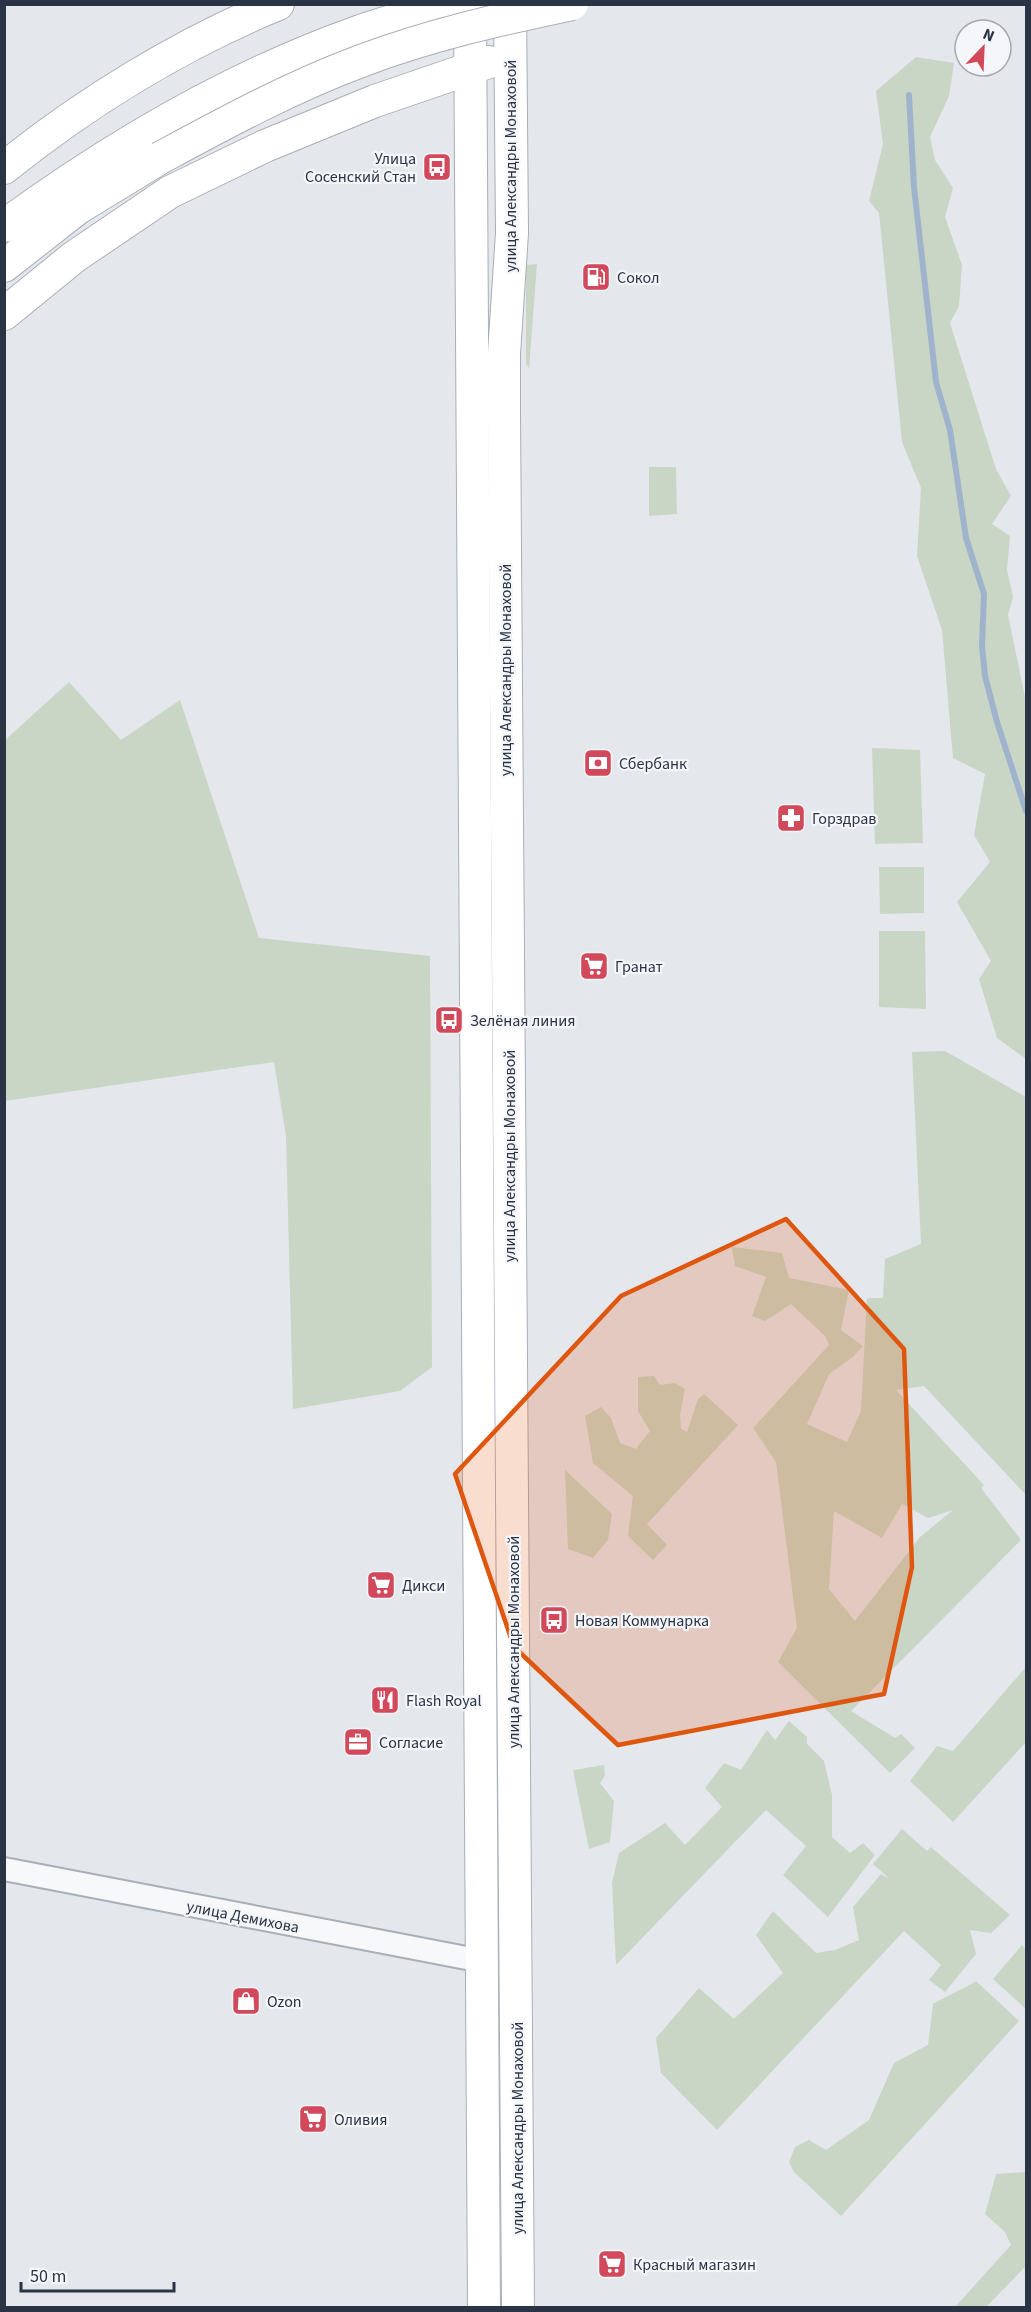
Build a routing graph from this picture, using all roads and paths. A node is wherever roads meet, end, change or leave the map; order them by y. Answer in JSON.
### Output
{"nodes":[{"id":1,"x":278,"y":4,"type":"edge"},
{"id":2,"x":447,"y":4,"type":"edge"},
{"id":3,"x":470,"y":4,"type":"edge"},
{"id":4,"x":510,"y":4,"type":"edge"},
{"id":5,"x":572,"y":4,"type":"edge"},
{"id":6,"x":510,"y":56,"type":"junction"},
{"id":7,"x":470,"y":68,"type":"junction"},
{"id":8,"x":4,"y":168,"type":"edge"},
{"id":9,"x":4,"y":226,"type":"edge"},
{"id":10,"x":4,"y":266,"type":"edge"},
{"id":11,"x":4,"y":314,"type":"edge"},
{"id":12,"x":4,"y":1869,"type":"edge"},
{"id":13,"x":482,"y":1962,"type":"junction"},
{"id":14,"x":484,"y":2307,"type":"edge"},
{"id":15,"x":518,"y":2307,"type":"edge"}],
"edges":[{"from":1,"to":8,"type":"main road"},
{"from":2,"to":9,"type":"main road"},
{"from":3,"to":7,"type":"main road","name":"улица Александры Монаховой"},
{"from":4,"to":6,"type":"main road","name":"улица Александры Монаховой"},
{"from":5,"to":10,"type":"main road","bridge":true},
{"from":6,"to":7,"type":"main road"},
{"from":6,"to":15,"type":"main road","name":"улица Александры Монаховой"},
{"from":7,"to":11,"type":"main road"},
{"from":7,"to":13,"type":"main road","name":"улица Александры Монаховой"},
{"from":12,"to":13,"type":"street","name":"улица Демихова"},
{"from":13,"to":14,"type":"main road","name":"улица Александры Монаховой"}]}
